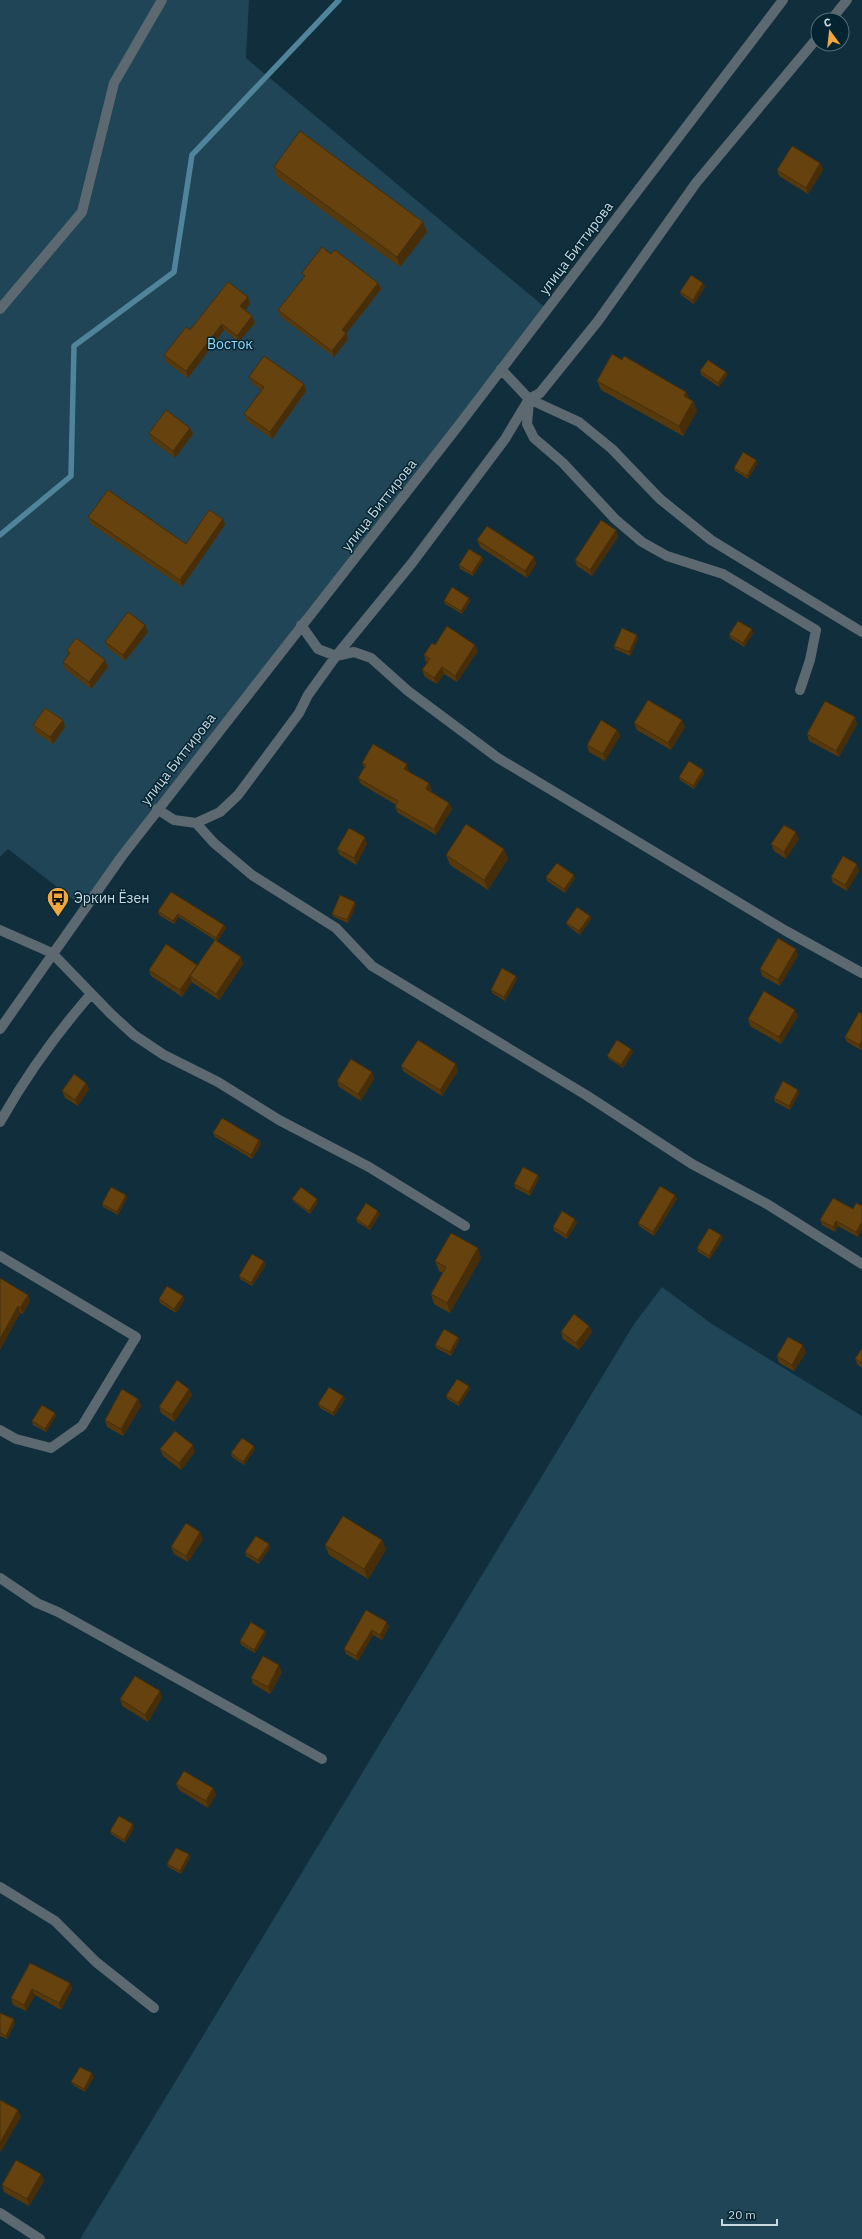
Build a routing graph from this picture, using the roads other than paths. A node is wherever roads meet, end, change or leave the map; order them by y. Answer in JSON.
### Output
{"nodes":[{"id":1,"x":162,"y":0,"type":"edge"},
{"id":2,"x":783,"y":0,"type":"edge"},
{"id":3,"x":847,"y":0,"type":"edge"},
{"id":4,"x":837,"y":12,"type":"edge"},
{"id":5,"x":810,"y":47,"type":"edge"},
{"id":6,"x":0,"y":309,"type":"edge"},
{"id":7,"x":502,"y":369,"type":"junction"},
{"id":8,"x":529,"y":400,"type":"junction"},
{"id":9,"x":301,"y":626,"type":"junction"},
{"id":10,"x":862,"y":632,"type":"edge"},
{"id":11,"x":336,"y":656,"type":"junction"},
{"id":12,"x":800,"y":690,"type":"dead end"},
{"id":13,"x":158,"y":809,"type":"junction"},
{"id":14,"x":196,"y":823,"type":"junction"},
{"id":15,"x":0,"y":930,"type":"edge"},
{"id":16,"x":52,"y":953,"type":"junction"},
{"id":17,"x":862,"y":973,"type":"edge"},
{"id":18,"x":91,"y":994,"type":"junction"},
{"id":19,"x":0,"y":1029,"type":"edge"},
{"id":20,"x":0,"y":1122,"type":"edge"},
{"id":21,"x":466,"y":1226,"type":"dead end"},
{"id":22,"x":0,"y":1256,"type":"edge"},
{"id":23,"x":862,"y":1264,"type":"edge"},
{"id":24,"x":0,"y":1430,"type":"edge"},
{"id":25,"x":0,"y":1578,"type":"edge"},
{"id":26,"x":322,"y":1759,"type":"dead end"},
{"id":27,"x":0,"y":1887,"type":"edge"},
{"id":28,"x":154,"y":2008,"type":"dead end"},
{"id":29,"x":0,"y":2213,"type":"edge"},
{"id":30,"x":40,"y":2239,"type":"edge"}],
"edges":[{"from":1,"to":6,"type":"street"},
{"from":2,"to":7,"type":"street","name":"улица Биттирова"},
{"from":3,"to":4,"type":"street"},
{"from":5,"to":8,"type":"street"},
{"from":7,"to":8,"type":"street"},
{"from":7,"to":9,"type":"street","name":"улица Биттирова"},
{"from":8,"to":10,"type":"street"},
{"from":8,"to":11,"type":"street"},
{"from":8,"to":12,"type":"street"},
{"from":9,"to":11,"type":"street"},
{"from":9,"to":13,"type":"street","name":"улица Биттирова"},
{"from":11,"to":14,"type":"street"},
{"from":11,"to":17,"type":"street"},
{"from":13,"to":14,"type":"street"},
{"from":13,"to":16,"type":"street","name":"улица Биттирова"},
{"from":14,"to":23,"type":"street"},
{"from":15,"to":16,"type":"street"},
{"from":16,"to":18,"type":"street"},
{"from":16,"to":19,"type":"street","name":"улица Биттирова"},
{"from":18,"to":20,"type":"street"},
{"from":18,"to":21,"type":"street"},
{"from":22,"to":24,"type":"street"},
{"from":25,"to":26,"type":"street"},
{"from":27,"to":28,"type":"street"},
{"from":29,"to":30,"type":"street"}]}
